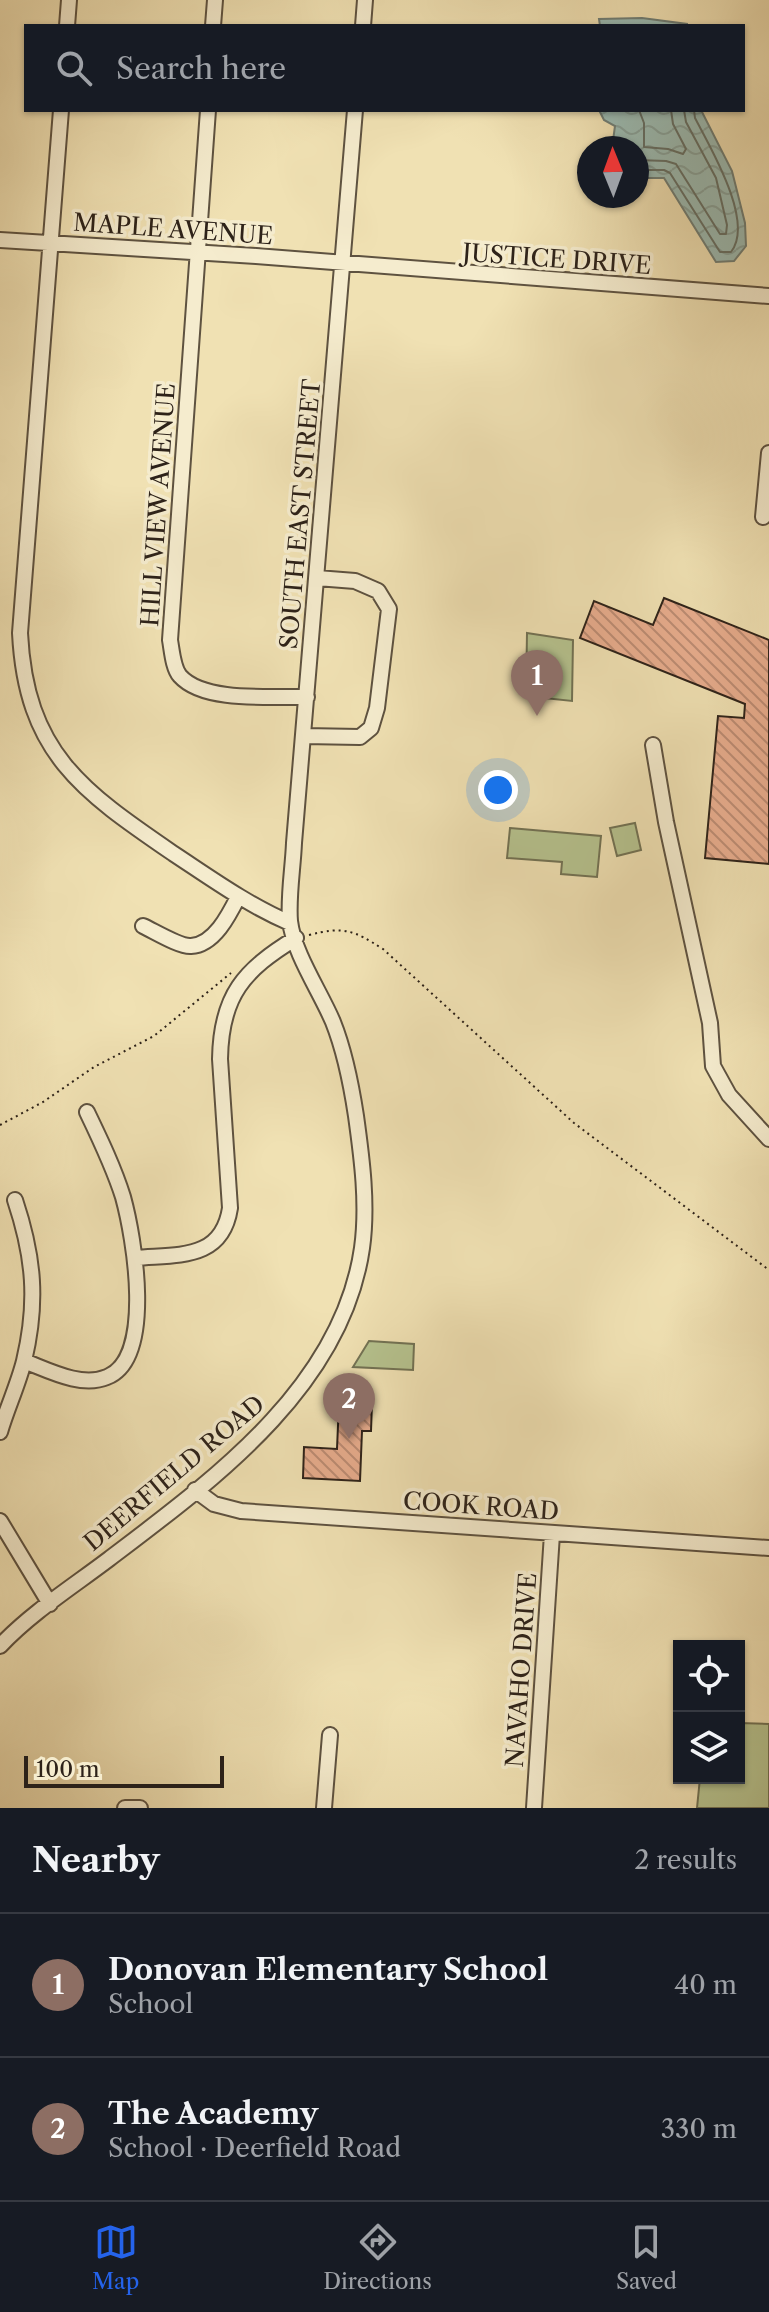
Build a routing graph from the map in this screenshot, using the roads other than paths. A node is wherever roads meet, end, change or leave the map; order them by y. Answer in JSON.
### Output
{"nodes":[{"id":1,"x":69,"y":0,"type":"edge"},
{"id":2,"x":215,"y":0,"type":"edge"},
{"id":3,"x":365,"y":0,"type":"edge"},
{"id":4,"x":67,"y":24,"type":"edge"},
{"id":5,"x":213,"y":24,"type":"edge"},
{"id":6,"x":363,"y":24,"type":"edge"},
{"id":7,"x":61,"y":112,"type":"edge"},
{"id":8,"x":208,"y":112,"type":"edge"},
{"id":9,"x":355,"y":112,"type":"edge"},
{"id":10,"x":0,"y":240,"type":"edge"},
{"id":11,"x":51,"y":242,"type":"junction"},
{"id":12,"x":198,"y":252,"type":"junction"},
{"id":13,"x":342,"y":264,"type":"junction"},
{"id":14,"x":769,"y":296,"type":"edge"},
{"id":15,"x":769,"y":453,"type":"edge"},
{"id":16,"x":763,"y":517,"type":"dead end"},
{"id":17,"x":317,"y":578,"type":"junction"},
{"id":18,"x":307,"y":697,"type":"junction"},
{"id":19,"x":304,"y":736,"type":"junction"},
{"id":20,"x":653,"y":745,"type":"dead end"},
{"id":21,"x":238,"y":897,"type":"junction"},
{"id":22,"x":290,"y":923,"type":"junction"},
{"id":23,"x":143,"y":926,"type":"dead end"},
{"id":24,"x":296,"y":938,"type":"junction"},
{"id":25,"x":87,"y":1112,"type":"dead end"},
{"id":26,"x":769,"y":1139,"type":"edge"},
{"id":27,"x":15,"y":1200,"type":"dead end"},
{"id":28,"x":135,"y":1258,"type":"junction"},
{"id":29,"x":24,"y":1361,"type":"junction"},
{"id":30,"x":0,"y":1432,"type":"edge"},
{"id":31,"x":195,"y":1490,"type":"junction"},
{"id":32,"x":0,"y":1521,"type":"edge"},
{"id":33,"x":552,"y":1534,"type":"junction"},
{"id":34,"x":769,"y":1548,"type":"edge"},
{"id":35,"x":50,"y":1604,"type":"junction"},
{"id":36,"x":0,"y":1646,"type":"edge"},
{"id":37,"x":330,"y":1735,"type":"dead end"},
{"id":38,"x":125,"y":1808,"type":"edge"},
{"id":39,"x":140,"y":1808,"type":"edge"},
{"id":40,"x":324,"y":1808,"type":"edge"},
{"id":41,"x":534,"y":1808,"type":"edge"}],
"edges":[{"from":1,"to":4,"type":"street"},
{"from":2,"to":5,"type":"street"},
{"from":3,"to":6,"type":"street"},
{"from":7,"to":11,"type":"street"},
{"from":8,"to":12,"type":"street","name":"HILL VIEW AVENUE"},
{"from":9,"to":13,"type":"street","name":"SOUTH EAST STREET"},
{"from":10,"to":11,"type":"street","name":"MAPLE AVENUE"},
{"from":11,"to":12,"type":"street","name":"MAPLE AVENUE"},
{"from":11,"to":21,"type":"street"},
{"from":12,"to":13,"type":"street","name":"MAPLE AVENUE"},
{"from":12,"to":18,"type":"street","name":"HILL VIEW AVENUE"},
{"from":13,"to":14,"type":"street","name":"JUSTICE DRIVE"},
{"from":13,"to":17,"type":"street","name":"SOUTH EAST STREET"},
{"from":15,"to":16,"type":"street"},
{"from":17,"to":18,"type":"street","name":"SOUTH EAST STREET"},
{"from":17,"to":19,"type":"street"},
{"from":18,"to":19,"type":"street","name":"SOUTH EAST STREET"},
{"from":19,"to":22,"type":"street","name":"SOUTH EAST STREET"},
{"from":20,"to":26,"type":"street"},
{"from":21,"to":22,"type":"street"},
{"from":21,"to":23,"type":"street"},
{"from":22,"to":24,"type":"street","name":"DEERFIELD ROAD"},
{"from":24,"to":28,"type":"street"},
{"from":24,"to":31,"type":"street","name":"DEERFIELD ROAD"},
{"from":25,"to":28,"type":"street"},
{"from":27,"to":29,"type":"street"},
{"from":28,"to":29,"type":"street"},
{"from":29,"to":30,"type":"street"},
{"from":31,"to":33,"type":"street","name":"COOK ROAD"},
{"from":31,"to":35,"type":"street","name":"DEERFIELD ROAD"},
{"from":32,"to":35,"type":"street"},
{"from":33,"to":34,"type":"street","name":"COOK ROAD"},
{"from":33,"to":41,"type":"street","name":"NAVAHO DRIVE"},
{"from":35,"to":36,"type":"street","name":"DEERFIELD ROAD"},
{"from":37,"to":40,"type":"street"},
{"from":38,"to":39,"type":"street"}]}
